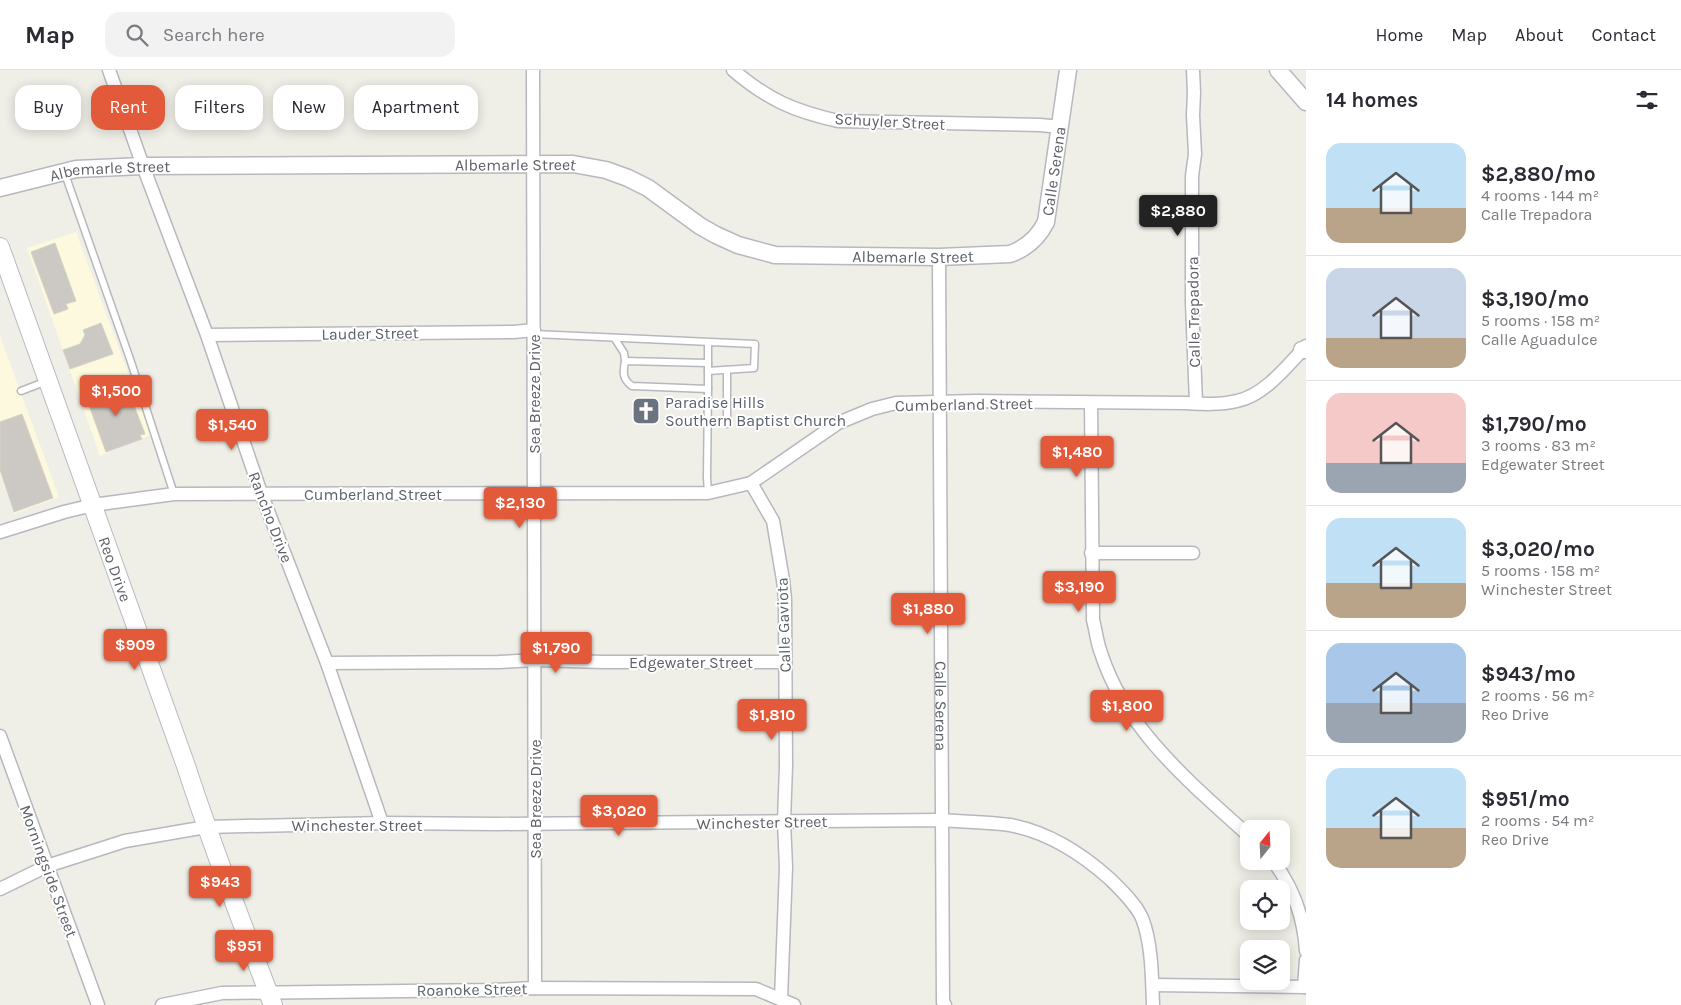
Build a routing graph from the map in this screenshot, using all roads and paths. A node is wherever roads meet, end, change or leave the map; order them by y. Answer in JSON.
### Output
{"nodes":[{"id":1,"x":109,"y":70,"type":"edge"},
{"id":2,"x":533,"y":70,"type":"edge"},
{"id":3,"x":733,"y":70,"type":"edge"},
{"id":4,"x":1068,"y":70,"type":"edge"},
{"id":5,"x":1193,"y":70,"type":"edge"},
{"id":6,"x":1278,"y":70,"type":"edge"},
{"id":7,"x":1306,"y":102,"type":"edge"},
{"id":8,"x":1060,"y":127,"type":"junction"},
{"id":9,"x":533,"y":163,"type":"junction"},
{"id":10,"x":143,"y":166,"type":"junction"},
{"id":11,"x":64,"y":172,"type":"junction"},
{"id":12,"x":0,"y":188,"type":"edge"},
{"id":13,"x":0,"y":247,"type":"edge"},
{"id":14,"x":1010,"y":254,"type":"joint"},
{"id":15,"x":939,"y":257,"type":"junction"},
{"id":16,"x":534,"y":332,"type":"junction"},
{"id":17,"x":207,"y":335,"type":"junction"},
{"id":18,"x":614,"y":339,"type":"junction"},
{"id":19,"x":708,"y":342,"type":"junction"},
{"id":20,"x":1305,"y":349,"type":"edge"},
{"id":21,"x":625,"y":361,"type":"junction"},
{"id":22,"x":708,"y":363,"type":"junction"},
{"id":23,"x":727,"y":370,"type":"junction"},
{"id":24,"x":708,"y":371,"type":"junction"},
{"id":25,"x":48,"y":381,"type":"junction"},
{"id":26,"x":708,"y":389,"type":"junction"},
{"id":27,"x":21,"y":391,"type":"dead end"},
{"id":28,"x":940,"y":402,"type":"junction"},
{"id":29,"x":1090,"y":403,"type":"junction"},
{"id":30,"x":1196,"y":404,"type":"junction"},
{"id":31,"x":727,"y":424,"type":"dead end"},
{"id":32,"x":751,"y":483,"type":"junction"},
{"id":33,"x":261,"y":493,"type":"junction"},
{"id":34,"x":534,"y":493,"type":"junction"},
{"id":35,"x":708,"y":493,"type":"junction"},
{"id":36,"x":174,"y":494,"type":"junction"},
{"id":37,"x":93,"y":505,"type":"junction"},
{"id":38,"x":0,"y":532,"type":"edge"},
{"id":39,"x":1193,"y":553,"type":"dead end"},
{"id":40,"x":1092,"y":554,"type":"junction"},
{"id":41,"x":535,"y":660,"type":"junction"},
{"id":42,"x":785,"y":662,"type":"junction"},
{"id":43,"x":327,"y":663,"type":"junction"},
{"id":44,"x":0,"y":736,"type":"edge"},
{"id":45,"x":941,"y":820,"type":"junction"},
{"id":46,"x":784,"y":822,"type":"junction"},
{"id":47,"x":382,"y":823,"type":"junction"},
{"id":48,"x":534,"y":824,"type":"junction"},
{"id":49,"x":206,"y":827,"type":"junction"},
{"id":50,"x":1240,"y":828,"type":"edge"},
{"id":51,"x":47,"y":866,"type":"junction"},
{"id":52,"x":1279,"y":870,"type":"edge"},
{"id":53,"x":0,"y":889,"type":"edge"},
{"id":54,"x":1306,"y":951,"type":"edge"},
{"id":55,"x":1306,"y":960,"type":"edge"},
{"id":56,"x":1152,"y":985,"type":"junction"},
{"id":57,"x":1305,"y":987,"type":"edge"},
{"id":58,"x":535,"y":988,"type":"junction"},
{"id":59,"x":271,"y":998,"type":"edge"},
{"id":60,"x":781,"y":999,"type":"junction"},
{"id":61,"x":98,"y":1005,"type":"edge"},
{"id":62,"x":162,"y":1005,"type":"edge"},
{"id":63,"x":794,"y":1005,"type":"edge"},
{"id":64,"x":945,"y":1005,"type":"edge"},
{"id":65,"x":1153,"y":1005,"type":"edge"}],
"edges":[{"from":1,"to":10,"type":"street","name":"Rancho Drive"},
{"from":2,"to":9,"type":"street","name":"Sea Breeze Drive"},
{"from":3,"to":8,"type":"street","name":"Schuyler Street"},
{"from":4,"to":8,"type":"street","name":"Calle Serena"},
{"from":5,"to":30,"type":"street","name":"Calle Trepadora"},
{"from":6,"to":7,"type":"street"},
{"from":8,"to":14,"type":"street","name":"Calle Serena"},
{"from":9,"to":10,"type":"street","name":"Albemarle Street"},
{"from":9,"to":15,"type":"street","name":"Albemarle Street"},
{"from":9,"to":16,"type":"street","name":"Sea Breeze Drive"},
{"from":10,"to":11,"type":"street","name":"Albemarle Street"},
{"from":10,"to":17,"type":"street","name":"Rancho Drive"},
{"from":11,"to":12,"type":"street","name":"Albemarle Street"},
{"from":11,"to":36,"type":"lane"},
{"from":13,"to":25,"type":"main road","name":"Reo Drive"},
{"from":14,"to":15,"type":"street","name":"Albemarle Street"},
{"from":15,"to":28,"type":"street","name":"Calle Serena"},
{"from":16,"to":17,"type":"street","name":"Lauder Street"},
{"from":16,"to":18,"type":"lane"},
{"from":16,"to":34,"type":"street","name":"Sea Breeze Drive"},
{"from":17,"to":33,"type":"street","name":"Rancho Drive"},
{"from":18,"to":19,"type":"lane"},
{"from":18,"to":21,"type":"lane"},
{"from":19,"to":22,"type":"lane"},
{"from":19,"to":23,"type":"lane"},
{"from":20,"to":30,"type":"street","name":"Cumberland Street"},
{"from":21,"to":22,"type":"lane"},
{"from":21,"to":26,"type":"lane"},
{"from":22,"to":24,"type":"lane"},
{"from":23,"to":24,"type":"lane"},
{"from":23,"to":31,"type":"lane"},
{"from":24,"to":26,"type":"lane"},
{"from":25,"to":27,"type":"lane"},
{"from":25,"to":37,"type":"main road","name":"Reo Drive"},
{"from":26,"to":35,"type":"lane"},
{"from":28,"to":29,"type":"street","name":"Cumberland Street"},
{"from":28,"to":32,"type":"street","name":"Cumberland Street"},
{"from":28,"to":45,"type":"street","name":"Calle Serena"},
{"from":29,"to":30,"type":"street","name":"Cumberland Street"},
{"from":29,"to":40,"type":"street"},
{"from":32,"to":35,"type":"street","name":"Cumberland Street"},
{"from":32,"to":42,"type":"street","name":"Calle Gaviota"},
{"from":33,"to":34,"type":"street","name":"Cumberland Street"},
{"from":33,"to":36,"type":"street","name":"Cumberland Street"},
{"from":33,"to":43,"type":"street","name":"Rancho Drive"},
{"from":34,"to":35,"type":"street","name":"Cumberland Street"},
{"from":34,"to":41,"type":"street","name":"Sea Breeze Drive"},
{"from":36,"to":37,"type":"street","name":"Cumberland Street"},
{"from":37,"to":38,"type":"street","name":"Cumberland Street"},
{"from":37,"to":49,"type":"main road","name":"Reo Drive"},
{"from":39,"to":40,"type":"street"},
{"from":40,"to":50,"type":"street"},
{"from":41,"to":42,"type":"street","name":"Edgewater Street"},
{"from":41,"to":43,"type":"street","name":"Edgewater Street"},
{"from":41,"to":48,"type":"street","name":"Sea Breeze Drive"},
{"from":42,"to":46,"type":"street","name":"Calle Gaviota"},
{"from":43,"to":47,"type":"street","name":"Rancho Drive"},
{"from":44,"to":51,"type":"street","name":"Morningside Street"},
{"from":45,"to":46,"type":"street","name":"Winchester Street"},
{"from":45,"to":56,"type":"street","name":"Winchester Street"},
{"from":45,"to":64,"type":"street","name":"Calle Serena"},
{"from":46,"to":48,"type":"street","name":"Winchester Street"},
{"from":46,"to":60,"type":"street","name":"Calle Gaviota"},
{"from":47,"to":48,"type":"street","name":"Winchester Street"},
{"from":47,"to":49,"type":"street","name":"Winchester Street"},
{"from":48,"to":58,"type":"street","name":"Sea Breeze Drive"},
{"from":49,"to":51,"type":"street","name":"Winchester Street"},
{"from":49,"to":59,"type":"main road","name":"Reo Drive"},
{"from":51,"to":53,"type":"street","name":"Winchester Street"},
{"from":51,"to":61,"type":"street","name":"Morningside Street"},
{"from":52,"to":54,"type":"street"},
{"from":55,"to":57,"type":"street"},
{"from":56,"to":57,"type":"street"},
{"from":56,"to":65,"type":"street","name":"Winchester Street"},
{"from":58,"to":59,"type":"street","name":"Roanoke Street"},
{"from":58,"to":60,"type":"street","name":"Roanoke Street"},
{"from":59,"to":62,"type":"street","name":"Roanoke Street"},
{"from":60,"to":63,"type":"street"}]}
